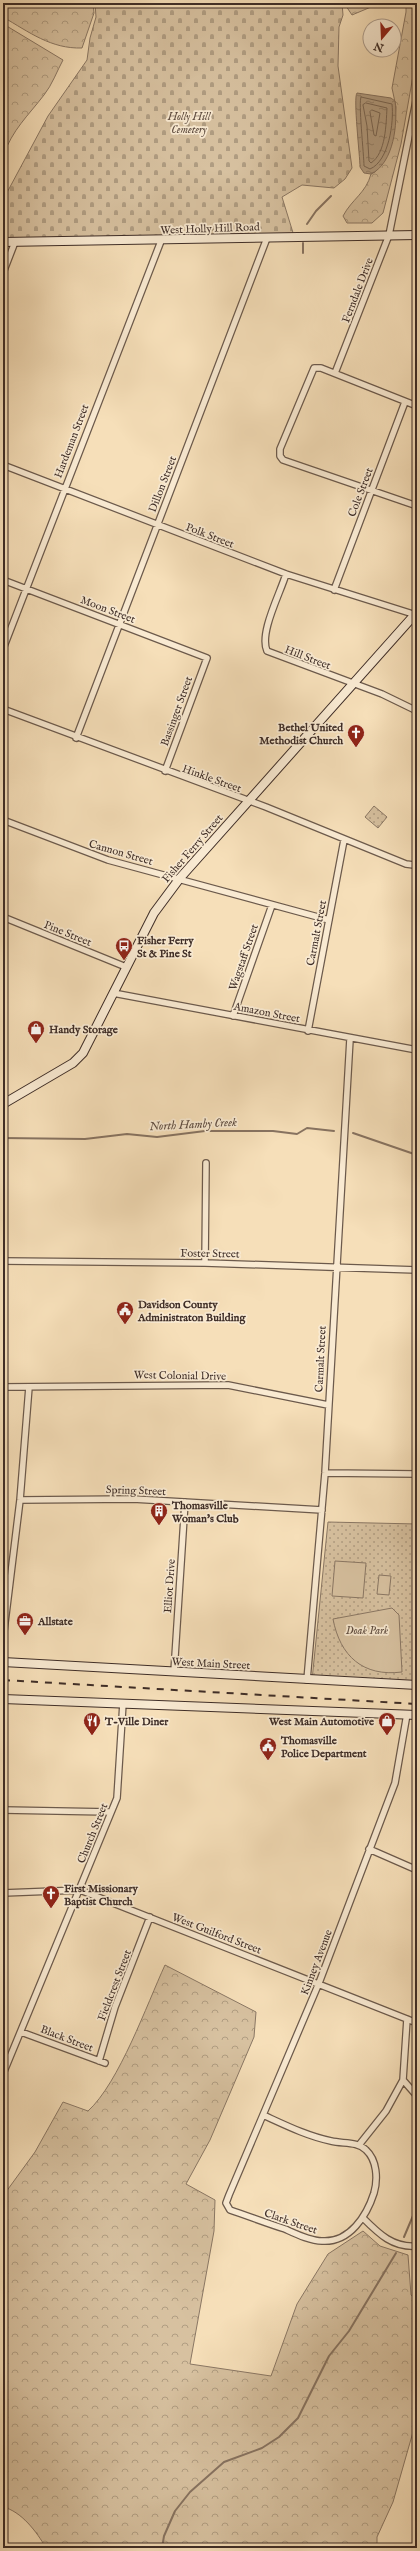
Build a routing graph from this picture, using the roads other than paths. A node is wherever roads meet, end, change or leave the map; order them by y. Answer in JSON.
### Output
{"nodes":[{"id":1,"x":417,"y":96,"type":"edge"},
{"id":2,"x":389,"y":235,"type":"junction"},
{"id":3,"x":417,"y":235,"type":"edge"},
{"id":4,"x":267,"y":238,"type":"junction"},
{"id":5,"x":161,"y":241,"type":"junction"},
{"id":6,"x":3,"y":242,"type":"edge"},
{"id":7,"x":15,"y":242,"type":"junction"},
{"id":8,"x":3,"y":273,"type":"edge"},
{"id":9,"x":335,"y":373,"type":"junction"},
{"id":10,"x":405,"y":402,"type":"junction"},
{"id":11,"x":417,"y":406,"type":"edge"},
{"id":12,"x":3,"y":465,"type":"edge"},
{"id":13,"x":63,"y":490,"type":"junction"},
{"id":14,"x":372,"y":490,"type":"junction"},
{"id":15,"x":417,"y":506,"type":"edge"},
{"id":16,"x":157,"y":525,"type":"junction"},
{"id":17,"x":286,"y":574,"type":"junction"},
{"id":18,"x":3,"y":580,"type":"edge"},
{"id":19,"x":26,"y":589,"type":"junction"},
{"id":20,"x":334,"y":590,"type":"junction"},
{"id":21,"x":415,"y":613,"type":"edge"},
{"id":22,"x":119,"y":624,"type":"junction"},
{"id":23,"x":3,"y":649,"type":"edge"},
{"id":24,"x":207,"y":658,"type":"joint"},
{"id":25,"x":353,"y":684,"type":"junction"},
{"id":26,"x":3,"y":709,"type":"edge"},
{"id":27,"x":417,"y":710,"type":"edge"},
{"id":28,"x":76,"y":738,"type":"junction"},
{"id":29,"x":165,"y":771,"type":"junction"},
{"id":30,"x":248,"y":802,"type":"junction"},
{"id":31,"x":3,"y":820,"type":"edge"},
{"id":32,"x":344,"y":840,"type":"junction"},
{"id":33,"x":415,"y":864,"type":"edge"},
{"id":34,"x":180,"y":878,"type":"junction"},
{"id":35,"x":272,"y":905,"type":"junction"},
{"id":36,"x":3,"y":917,"type":"edge"},
{"id":37,"x":329,"y":920,"type":"junction"},
{"id":38,"x":126,"y":967,"type":"junction"},
{"id":39,"x":113,"y":993,"type":"junction"},
{"id":40,"x":233,"y":1016,"type":"junction"},
{"id":41,"x":308,"y":1031,"type":"junction"},
{"id":42,"x":350,"y":1039,"type":"junction"},
{"id":43,"x":417,"y":1050,"type":"edge"},
{"id":44,"x":3,"y":1104,"type":"edge"},
{"id":45,"x":206,"y":1163,"type":"dead end"},
{"id":46,"x":3,"y":1261,"type":"edge"},
{"id":47,"x":205,"y":1263,"type":"junction"},
{"id":48,"x":336,"y":1267,"type":"junction"},
{"id":49,"x":417,"y":1270,"type":"edge"},
{"id":50,"x":3,"y":1387,"type":"edge"},
{"id":51,"x":29,"y":1387,"type":"junction"},
{"id":52,"x":328,"y":1405,"type":"junction"},
{"id":53,"x":325,"y":1473,"type":"junction"},
{"id":54,"x":417,"y":1474,"type":"edge"},
{"id":55,"x":20,"y":1500,"type":"junction"},
{"id":56,"x":185,"y":1502,"type":"junction"},
{"id":57,"x":322,"y":1510,"type":"junction"},
{"id":58,"x":3,"y":1639,"type":"edge"},
{"id":59,"x":3,"y":1662,"type":"edge"},
{"id":60,"x":174,"y":1672,"type":"junction"},
{"id":61,"x":307,"y":1680,"type":"junction"},
{"id":62,"x":417,"y":1685,"type":"edge"},
{"id":63,"x":3,"y":1699,"type":"edge"},
{"id":64,"x":122,"y":1703,"type":"junction"},
{"id":65,"x":407,"y":1714,"type":"junction"},
{"id":66,"x":417,"y":1715,"type":"edge"},
{"id":67,"x":3,"y":1810,"type":"edge"},
{"id":68,"x":110,"y":1812,"type":"junction"},
{"id":69,"x":369,"y":1850,"type":"junction"},
{"id":70,"x":417,"y":1870,"type":"edge"},
{"id":71,"x":80,"y":1890,"type":"junction"},
{"id":72,"x":3,"y":1893,"type":"edge"},
{"id":73,"x":150,"y":1917,"type":"junction"},
{"id":74,"x":319,"y":1983,"type":"junction"},
{"id":75,"x":407,"y":2019,"type":"junction"},
{"id":76,"x":417,"y":2023,"type":"edge"},
{"id":77,"x":21,"y":2032,"type":"junction"},
{"id":78,"x":99,"y":2061,"type":"junction"},
{"id":79,"x":105,"y":2064,"type":"dead end"},
{"id":80,"x":3,"y":2074,"type":"edge"},
{"id":81,"x":404,"y":2080,"type":"junction"},
{"id":82,"x":417,"y":2096,"type":"edge"},
{"id":83,"x":263,"y":2115,"type":"junction"},
{"id":84,"x":359,"y":2145,"type":"junction"},
{"id":85,"x":230,"y":2210,"type":"joint"},
{"id":86,"x":362,"y":2218,"type":"junction"},
{"id":87,"x":417,"y":2246,"type":"edge"}],
"edges":[{"from":1,"to":2,"type":"street","name":"Ferndale Drive"},
{"from":2,"to":3,"type":"street","name":"West Holly Hill Road"},
{"from":2,"to":4,"type":"street","name":"West Holly Hill Road"},
{"from":2,"to":9,"type":"street","name":"Ferndale Drive"},
{"from":4,"to":5,"type":"street","name":"West Holly Hill Road"},
{"from":4,"to":16,"type":"street","name":"Dillon Street"},
{"from":5,"to":7,"type":"street","name":"West Holly Hill Road"},
{"from":5,"to":13,"type":"street","name":"Hardeman Street"},
{"from":6,"to":7,"type":"street","name":"West Holly Hill Road"},
{"from":7,"to":8,"type":"street"},
{"from":9,"to":10,"type":"street"},
{"from":9,"to":14,"type":"street"},
{"from":10,"to":11,"type":"street"},
{"from":10,"to":14,"type":"street","name":"Cole Street"},
{"from":12,"to":13,"type":"street","name":"Polk Street"},
{"from":13,"to":16,"type":"street","name":"Polk Street"},
{"from":13,"to":19,"type":"street","name":"Hardeman Street"},
{"from":14,"to":15,"type":"street"},
{"from":14,"to":20,"type":"street","name":"Cole Street"},
{"from":16,"to":17,"type":"street","name":"Polk Street"},
{"from":16,"to":22,"type":"street","name":"Dillon Street"},
{"from":17,"to":20,"type":"street","name":"Polk Street"},
{"from":17,"to":25,"type":"street","name":"Hill Street"},
{"from":18,"to":19,"type":"street","name":"Moon Street"},
{"from":19,"to":22,"type":"street","name":"Moon Street"},
{"from":19,"to":23,"type":"street","name":"Hardeman Street"},
{"from":20,"to":21,"type":"street","name":"Polk Street"},
{"from":21,"to":25,"type":"street","name":"Fisher Ferry Street"},
{"from":22,"to":24,"type":"street","name":"Moon Street"},
{"from":22,"to":28,"type":"street","name":"Dillon Street"},
{"from":24,"to":29,"type":"street","name":"Bassinger Street"},
{"from":25,"to":27,"type":"street","name":"Hill Street"},
{"from":25,"to":30,"type":"street","name":"Fisher Ferry Street"},
{"from":26,"to":28,"type":"street","name":"Hinkle Street"},
{"from":28,"to":29,"type":"street","name":"Hinkle Street"},
{"from":29,"to":30,"type":"street","name":"Hinkle Street"},
{"from":30,"to":32,"type":"street","name":"Hinkle Street"},
{"from":30,"to":34,"type":"street","name":"Fisher Ferry Street"},
{"from":31,"to":34,"type":"street","name":"Cannon Street"},
{"from":32,"to":33,"type":"street","name":"Hinkle Street"},
{"from":32,"to":37,"type":"street","name":"Carmalt Street"},
{"from":34,"to":35,"type":"street","name":"Cannon Street"},
{"from":34,"to":38,"type":"street","name":"Fisher Ferry Street"},
{"from":35,"to":37,"type":"street","name":"Cannon Street"},
{"from":35,"to":40,"type":"street","name":"Wagstaff Street"},
{"from":36,"to":38,"type":"street","name":"Pine Street"},
{"from":37,"to":41,"type":"street","name":"Carmalt Street"},
{"from":38,"to":39,"type":"street","name":"Fisher Ferry Street"},
{"from":39,"to":40,"type":"street","name":"Amazon Street"},
{"from":39,"to":44,"type":"street","name":"Fisher Ferry Street"},
{"from":40,"to":41,"type":"street","name":"Amazon Street"},
{"from":41,"to":42,"type":"street","name":"Amazon Street"},
{"from":42,"to":43,"type":"street","name":"Amazon Street"},
{"from":42,"to":48,"type":"street","name":"Carmalt Street"},
{"from":45,"to":47,"type":"street"},
{"from":46,"to":47,"type":"street","name":"Foster Street"},
{"from":47,"to":48,"type":"street","name":"Foster Street"},
{"from":48,"to":49,"type":"street","name":"Foster Street"},
{"from":48,"to":52,"type":"street","name":"Carmalt Street"},
{"from":50,"to":51,"type":"street","name":"West Colonial Drive"},
{"from":51,"to":52,"type":"street","name":"West Colonial Drive"},
{"from":51,"to":55,"type":"street"},
{"from":52,"to":53,"type":"street","name":"Carmalt Street"},
{"from":53,"to":54,"type":"street"},
{"from":53,"to":57,"type":"street","name":"Carmalt Street"},
{"from":55,"to":56,"type":"street","name":"Spring Street"},
{"from":55,"to":58,"type":"street"},
{"from":56,"to":57,"type":"street","name":"Spring Street"},
{"from":56,"to":60,"type":"street","name":"Elliot Drive"},
{"from":57,"to":61,"type":"street","name":"Carmalt Street"},
{"from":59,"to":60,"type":"street","name":"West Main Street"},
{"from":60,"to":61,"type":"street","name":"West Main Street"},
{"from":61,"to":62,"type":"street","name":"West Main Street"},
{"from":63,"to":64,"type":"street"},
{"from":64,"to":65,"type":"street"},
{"from":64,"to":68,"type":"street","name":"Church Street"},
{"from":65,"to":66,"type":"street"},
{"from":65,"to":69,"type":"street","name":"Kinney Avenue"},
{"from":67,"to":68,"type":"street"},
{"from":68,"to":71,"type":"street","name":"Church Street"},
{"from":69,"to":70,"type":"street"},
{"from":69,"to":74,"type":"street","name":"Kinney Avenue"},
{"from":71,"to":72,"type":"street","name":"West Guilford Street"},
{"from":71,"to":73,"type":"street","name":"West Guilford Street"},
{"from":71,"to":77,"type":"street","name":"Church Street"},
{"from":73,"to":74,"type":"street","name":"West Guilford Street"},
{"from":73,"to":78,"type":"street","name":"Fieldcrest Street"},
{"from":74,"to":75,"type":"street","name":"West Guilford Street"},
{"from":74,"to":83,"type":"street","name":"Kinney Avenue"},
{"from":75,"to":76,"type":"street","name":"West Guilford Street"},
{"from":75,"to":81,"type":"street"},
{"from":77,"to":78,"type":"street","name":"Black Street"},
{"from":77,"to":80,"type":"street","name":"Church Street"},
{"from":78,"to":79,"type":"street","name":"Black Street"},
{"from":81,"to":82,"type":"street"},
{"from":81,"to":84,"type":"street"},
{"from":83,"to":84,"type":"street"},
{"from":83,"to":85,"type":"street","name":"Kinney Avenue"},
{"from":84,"to":86,"type":"street","name":"Clark Street"},
{"from":85,"to":86,"type":"street","name":"Clark Street"},
{"from":86,"to":87,"type":"street"}]}
